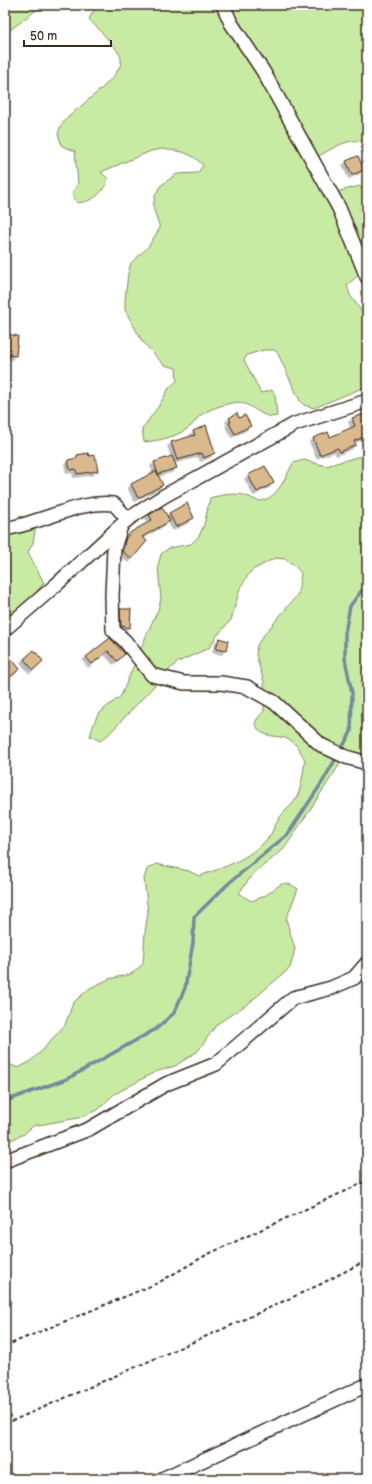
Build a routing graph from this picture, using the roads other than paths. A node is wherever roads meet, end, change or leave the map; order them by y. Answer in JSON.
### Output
{"nodes":[{"id":1,"x":223,"y":5,"type":"edge"},
{"id":2,"x":367,"y":276,"type":"edge"},
{"id":3,"x":367,"y":401,"type":"edge"},
{"id":4,"x":124,"y":522,"type":"junction"},
{"id":5,"x":5,"y":529,"type":"edge"},
{"id":6,"x":5,"y":629,"type":"edge"},
{"id":7,"x":367,"y":763,"type":"edge"},
{"id":8,"x":367,"y":963,"type":"edge"},
{"id":9,"x":5,"y":1160,"type":"edge"},
{"id":10,"x":367,"y":1385,"type":"edge"},
{"id":11,"x":162,"y":1479,"type":"edge"}],
"edges":[{"from":1,"to":2,"type":"street"},
{"from":3,"to":4,"type":"street"},
{"from":4,"to":5,"type":"street"},
{"from":4,"to":6,"type":"street"},
{"from":4,"to":7,"type":"street"},
{"from":8,"to":9,"type":"street"},
{"from":10,"to":11,"type":"street"}]}
